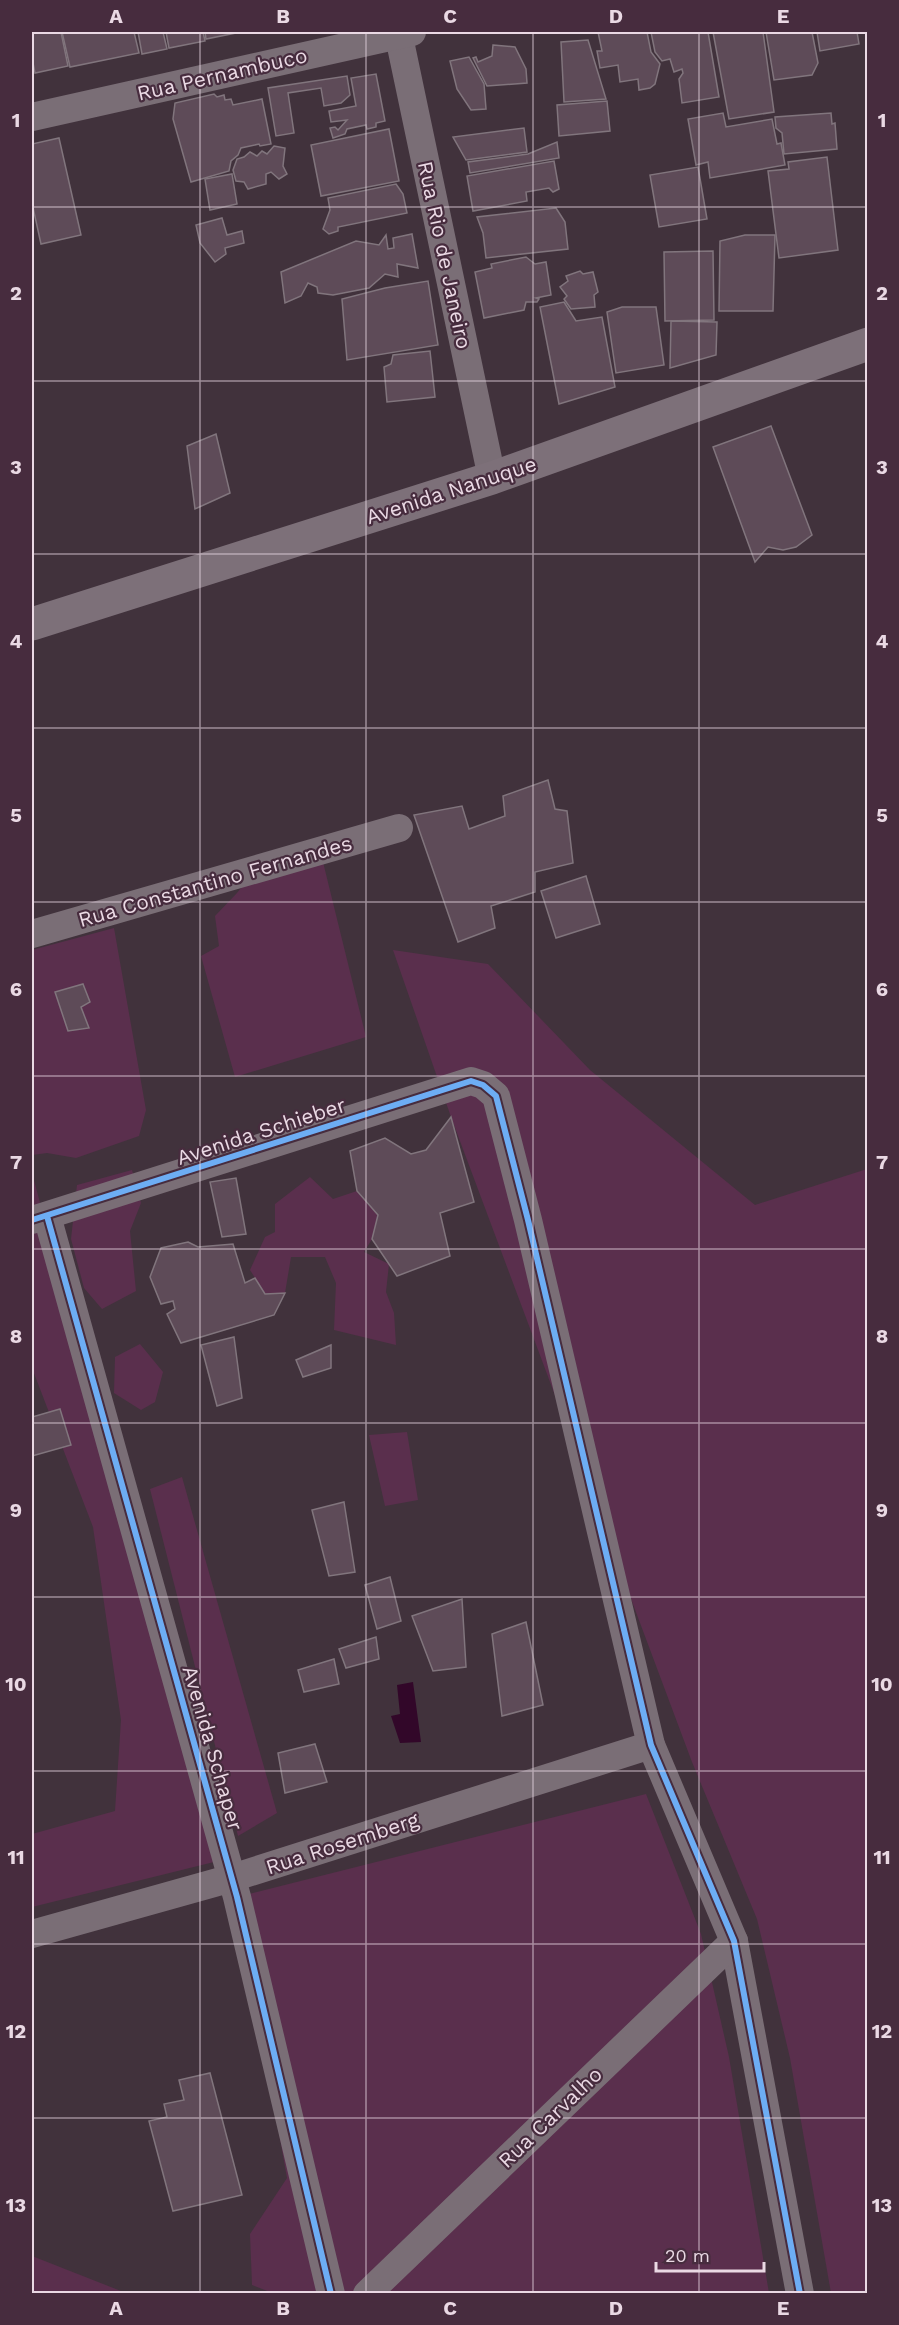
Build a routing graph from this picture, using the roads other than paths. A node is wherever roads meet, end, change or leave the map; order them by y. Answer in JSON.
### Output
{"nodes":[{"id":1,"x":403,"y":32,"type":"edge"},
{"id":2,"x":32,"y":117,"type":"edge"},
{"id":3,"x":867,"y":344,"type":"edge"},
{"id":4,"x":492,"y":478,"type":"junction"},
{"id":5,"x":32,"y":624,"type":"edge"},
{"id":6,"x":399,"y":828,"type":"dead end"},
{"id":7,"x":32,"y":934,"type":"edge"},
{"id":8,"x":39,"y":1218,"type":"edge"},
{"id":9,"x":651,"y":1745,"type":"junction"},
{"id":10,"x":232,"y":1878,"type":"junction"},
{"id":11,"x":32,"y":1934,"type":"edge"},
{"id":12,"x":734,"y":1941,"type":"junction"},
{"id":13,"x":331,"y":2294,"type":"edge"},
{"id":14,"x":367,"y":2294,"type":"edge"},
{"id":15,"x":800,"y":2294,"type":"edge"}],
"edges":[{"from":1,"to":2,"type":"street","name":"Rua Pernambuco"},
{"from":1,"to":4,"type":"street","name":"Rua Rio de Janeiro"},
{"from":3,"to":4,"type":"main road","name":"Avenida Nanuque"},
{"from":4,"to":5,"type":"main road","name":"Avenida Nanuque"},
{"from":6,"to":7,"type":"street","name":"Rua Constantino Fernandes"},
{"from":8,"to":9,"type":"street","name":"Avenida Schieber"},
{"from":8,"to":10,"type":"street","name":"Avenida Schaper"},
{"from":9,"to":10,"type":"street","name":"Rua Rosemberg"},
{"from":9,"to":12,"type":"street"},
{"from":10,"to":11,"type":"street","name":"Rua Rosemberg"},
{"from":10,"to":13,"type":"street","name":"Avenida Schaper"},
{"from":12,"to":14,"type":"street","name":"Rua Carvalho"},
{"from":12,"to":15,"type":"street"}]}
